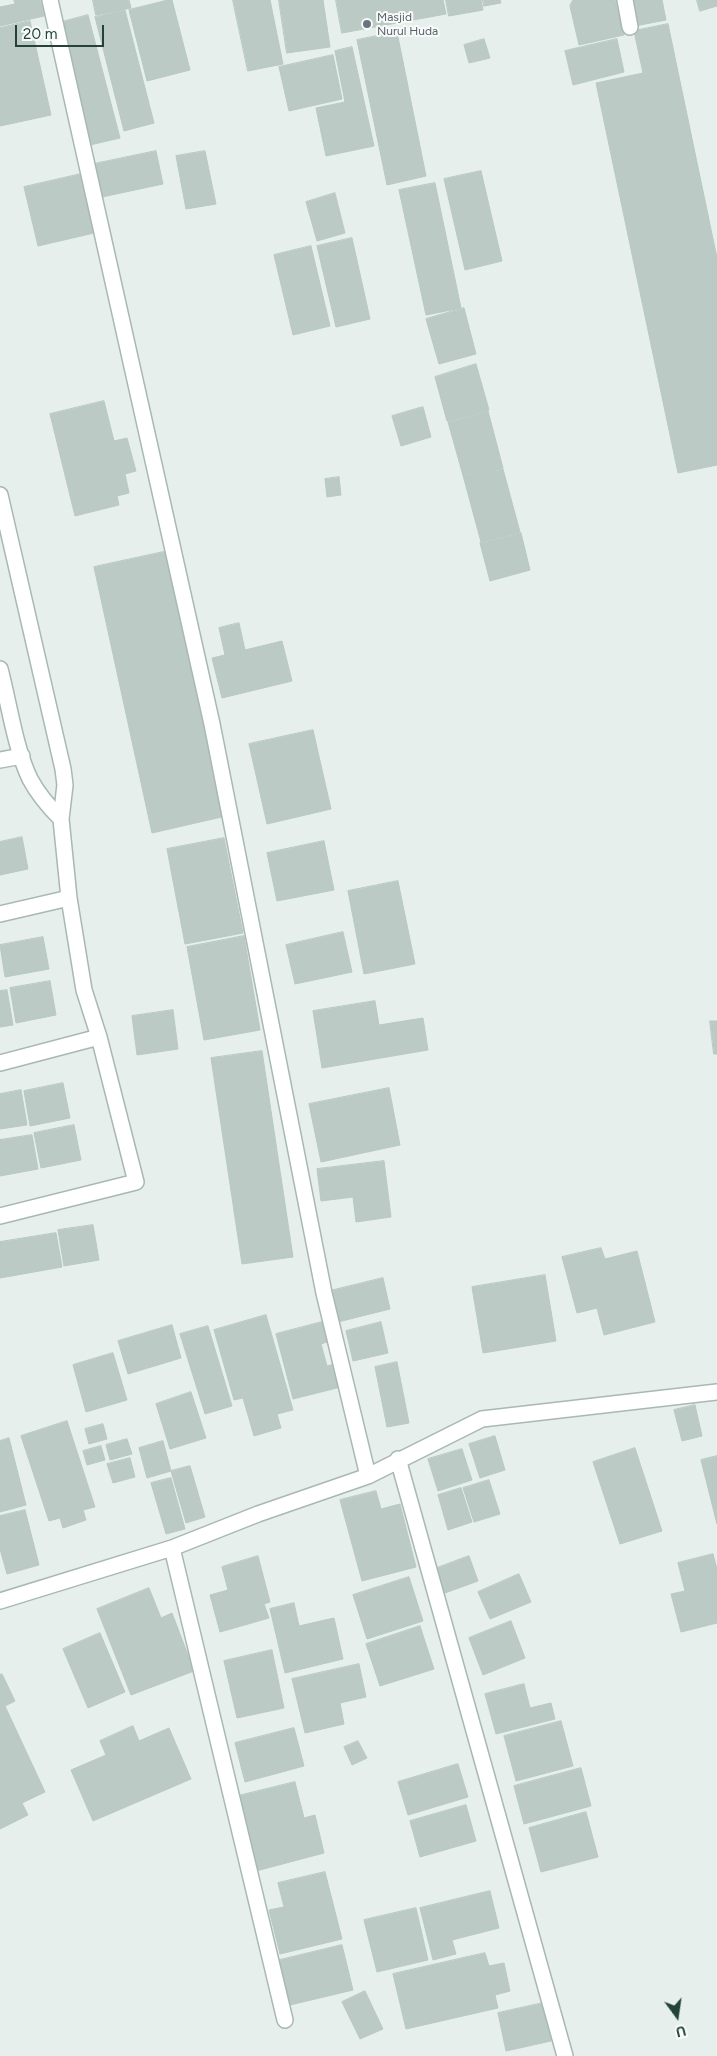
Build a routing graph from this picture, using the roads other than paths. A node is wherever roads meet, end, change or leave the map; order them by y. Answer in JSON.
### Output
{"nodes":[{"id":1,"x":50,"y":0,"type":"edge"},
{"id":2,"x":625,"y":0,"type":"edge"},
{"id":3,"x":630,"y":27,"type":"dead end"},
{"id":4,"x":0,"y":495,"type":"edge"},
{"id":5,"x":0,"y":669,"type":"edge"},
{"id":6,"x":22,"y":756,"type":"junction"},
{"id":7,"x":0,"y":760,"type":"edge"},
{"id":8,"x":61,"y":819,"type":"junction"},
{"id":9,"x":69,"y":898,"type":"junction"},
{"id":10,"x":0,"y":914,"type":"edge"},
{"id":11,"x":99,"y":1037,"type":"junction"},
{"id":12,"x":0,"y":1063,"type":"edge"},
{"id":13,"x":0,"y":1216,"type":"edge"},
{"id":14,"x":717,"y":1392,"type":"edge"},
{"id":15,"x":398,"y":1459,"type":"junction"},
{"id":16,"x":368,"y":1476,"type":"junction"},
{"id":17,"x":172,"y":1548,"type":"junction"},
{"id":18,"x":0,"y":1601,"type":"edge"},
{"id":19,"x":285,"y":2020,"type":"dead end"},
{"id":20,"x":565,"y":2056,"type":"edge"}],
"edges":[{"from":1,"to":16,"type":"street"},
{"from":2,"to":3,"type":"street"},
{"from":4,"to":8,"type":"street"},
{"from":5,"to":6,"type":"street"},
{"from":6,"to":7,"type":"street"},
{"from":6,"to":8,"type":"street"},
{"from":8,"to":9,"type":"street"},
{"from":9,"to":10,"type":"street"},
{"from":9,"to":11,"type":"street"},
{"from":11,"to":12,"type":"street"},
{"from":11,"to":13,"type":"street"},
{"from":14,"to":15,"type":"street"},
{"from":15,"to":16,"type":"street"},
{"from":15,"to":20,"type":"street"},
{"from":16,"to":17,"type":"street"},
{"from":17,"to":18,"type":"street"},
{"from":17,"to":19,"type":"street"}]}
